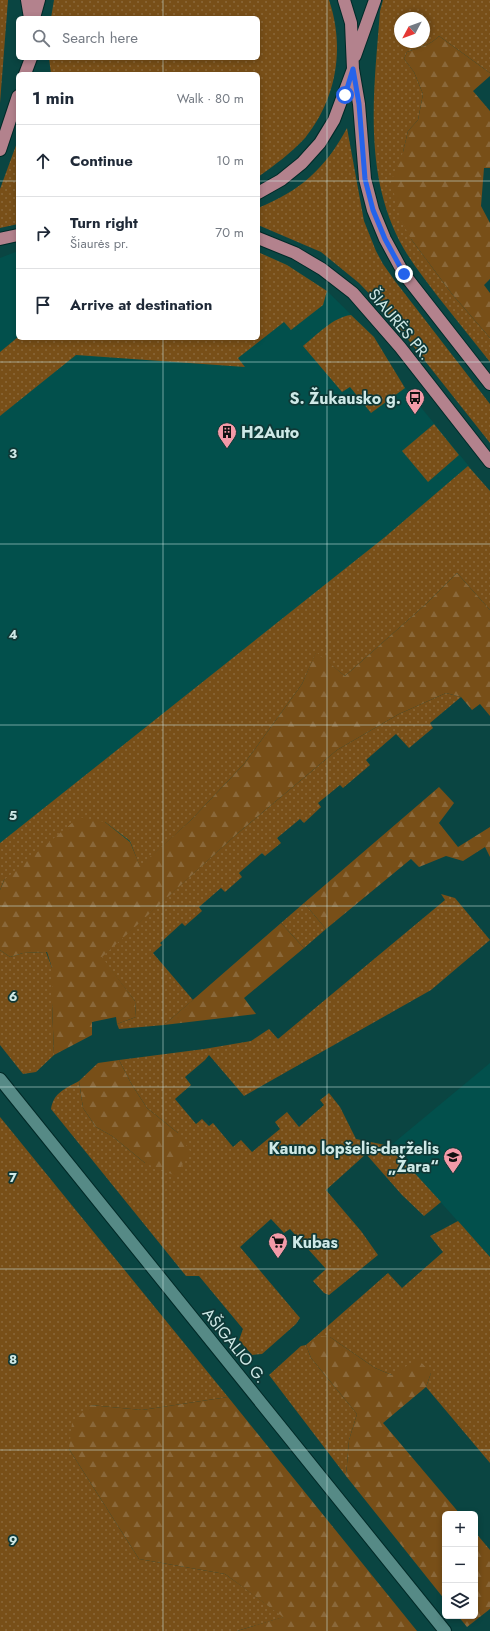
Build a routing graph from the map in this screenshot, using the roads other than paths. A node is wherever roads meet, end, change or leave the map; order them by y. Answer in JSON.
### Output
{"nodes":[{"id":1,"x":27,"y":0,"type":"edge"},
{"id":2,"x":39,"y":0,"type":"edge"},
{"id":3,"x":344,"y":0,"type":"edge"},
{"id":4,"x":375,"y":0,"type":"edge"},
{"id":5,"x":30,"y":16,"type":"edge"},
{"id":6,"x":35,"y":16,"type":"edge"},
{"id":7,"x":31,"y":60,"type":"edge"},
{"id":8,"x":32,"y":60,"type":"edge"},
{"id":9,"x":353,"y":66,"type":"junction"},
{"id":10,"x":26,"y":72,"type":"edge"},
{"id":11,"x":35,"y":72,"type":"edge"},
{"id":12,"x":16,"y":102,"type":"edge"},
{"id":13,"x":0,"y":150,"type":"edge"},
{"id":14,"x":260,"y":192,"type":"edge"},
{"id":15,"x":16,"y":235,"type":"edge"},
{"id":16,"x":0,"y":239,"type":"edge"},
{"id":17,"x":260,"y":239,"type":"edge"},
{"id":18,"x":490,"y":384,"type":"edge"},
{"id":19,"x":490,"y":462,"type":"edge"},
{"id":20,"x":0,"y":1079,"type":"edge"},
{"id":21,"x":445,"y":1631,"type":"edge"}],
"edges":[{"from":1,"to":5,"type":"main road"},
{"from":2,"to":6,"type":"main road"},
{"from":3,"to":9,"type":"main road","name":"ŠIAURĖS PR."},
{"from":4,"to":9,"type":"main road"},
{"from":7,"to":10,"type":"main road"},
{"from":8,"to":11,"type":"main road"},
{"from":9,"to":14,"type":"main road"},
{"from":9,"to":18,"type":"main road","name":"ŠIAURĖS PR."},
{"from":12,"to":13,"type":"main road"},
{"from":15,"to":16,"type":"main road"},
{"from":17,"to":19,"type":"main road","name":"ŠIAURĖS PR."},
{"from":20,"to":21,"type":"street","name":"AŠIGALIO G."}]}
